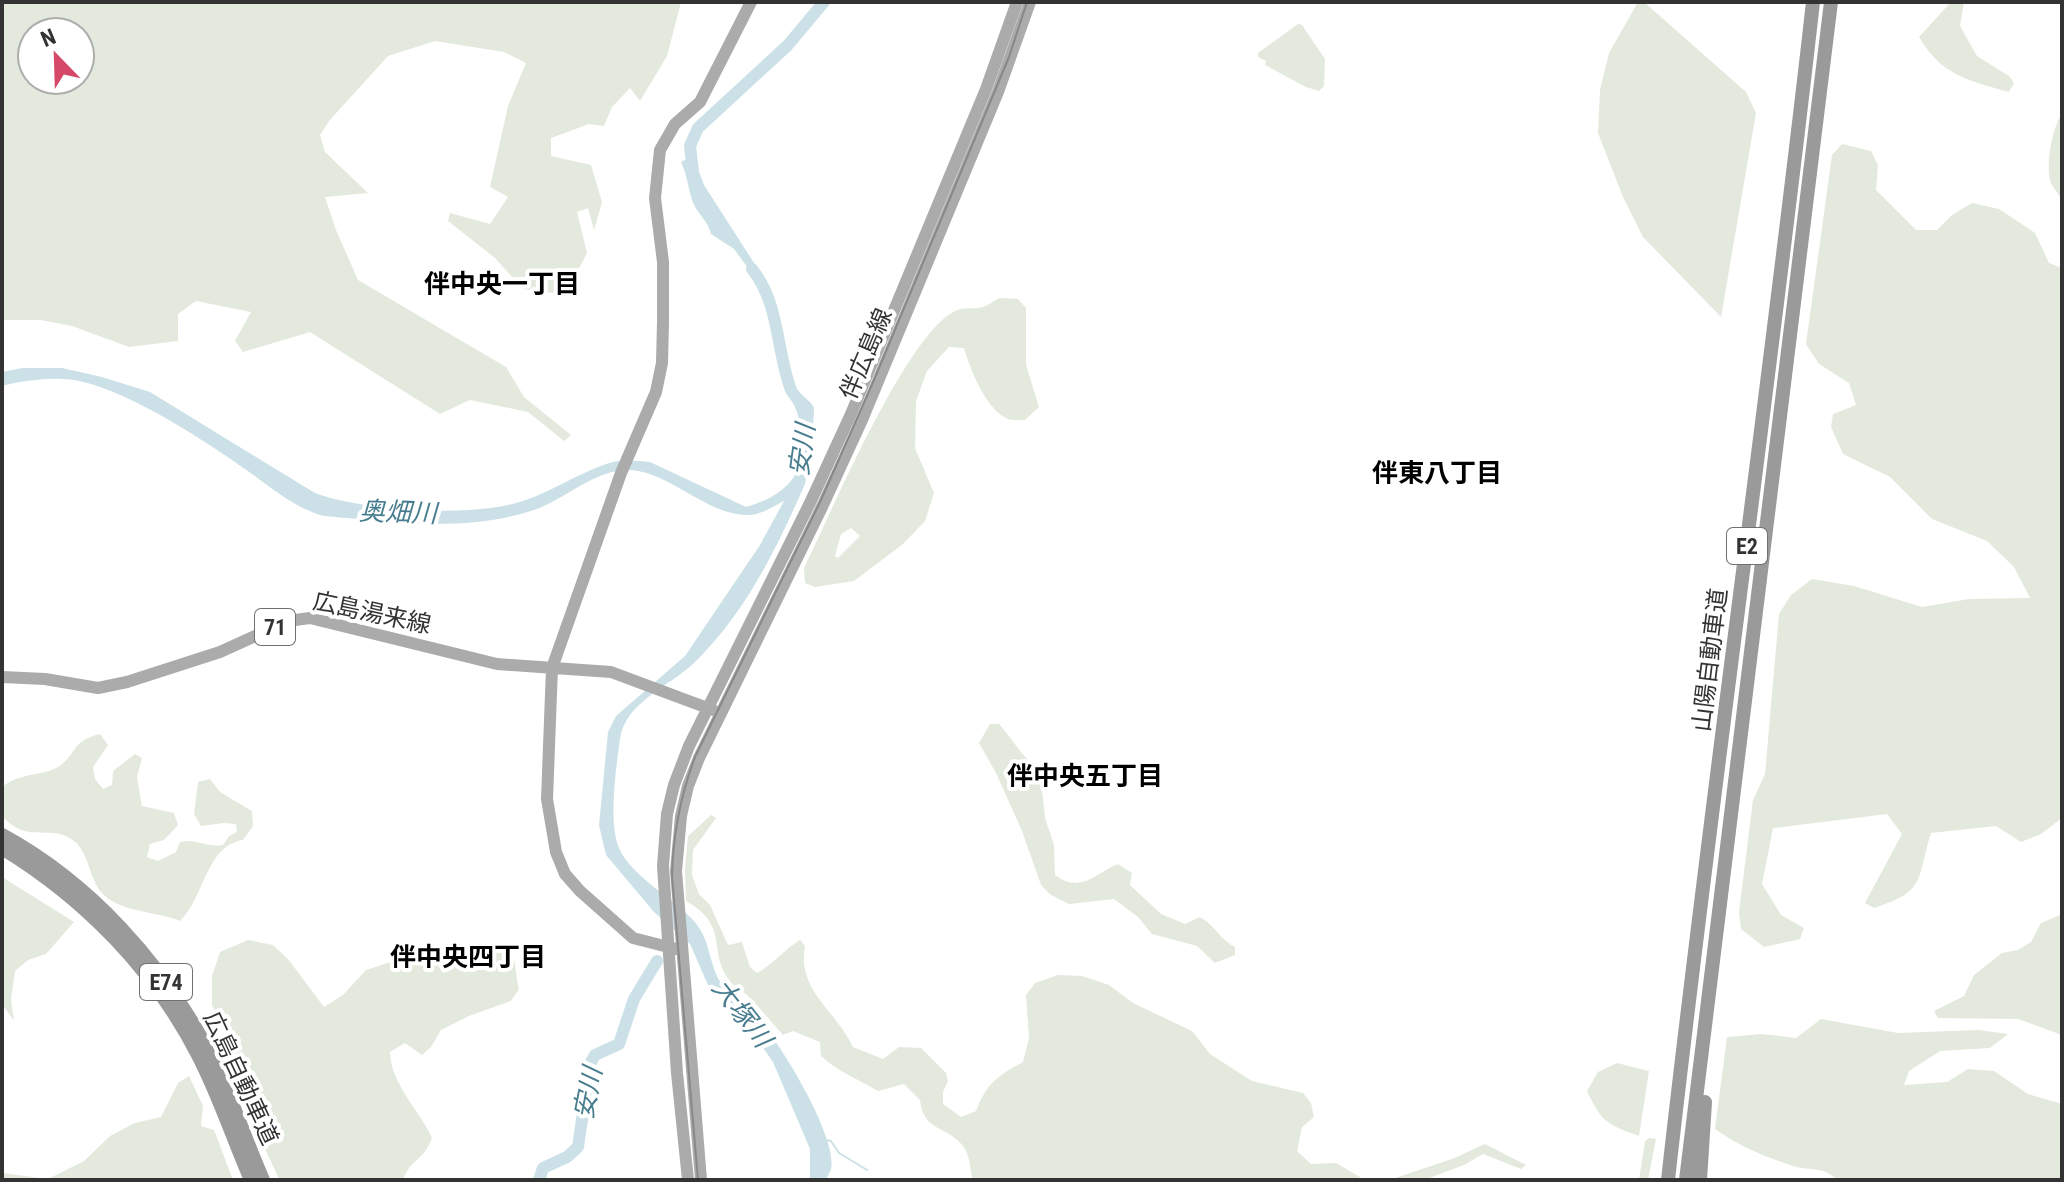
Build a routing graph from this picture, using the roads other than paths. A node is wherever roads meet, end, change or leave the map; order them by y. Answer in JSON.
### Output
{"nodes":[{"id":1,"x":751,"y":2,"type":"edge"},
{"id":2,"x":1017,"y":2,"type":"edge"},
{"id":3,"x":1030,"y":2,"type":"edge"},
{"id":4,"x":1813,"y":2,"type":"edge"},
{"id":5,"x":1831,"y":2,"type":"edge"},
{"id":6,"x":992,"y":90,"type":"junction"},
{"id":7,"x":552,"y":668,"type":"junction"},
{"id":8,"x":2,"y":677,"type":"edge"},
{"id":9,"x":714,"y":711,"type":"junction"},
{"id":10,"x":2,"y":835,"type":"edge"},
{"id":11,"x":2,"y":848,"type":"edge"},
{"id":12,"x":1717,"y":938,"type":"junction"},
{"id":13,"x":668,"y":947,"type":"junction"},
{"id":14,"x":682,"y":951,"type":"junction"},
{"id":15,"x":1678,"y":1090,"type":"junction"},
{"id":16,"x":251,"y":1180,"type":"edge"},
{"id":17,"x":263,"y":1180,"type":"edge"},
{"id":18,"x":688,"y":1180,"type":"edge"},
{"id":19,"x":701,"y":1180,"type":"edge"},
{"id":20,"x":1660,"y":1180,"type":"edge"},
{"id":21,"x":1668,"y":1180,"type":"edge"},
{"id":22,"x":1686,"y":1180,"type":"edge"},
{"id":23,"x":1700,"y":1180,"type":"edge"}],
"edges":[{"from":1,"to":7,"type":"main road"},
{"from":2,"to":6,"type":"main road","name":"伴広島線"},
{"from":3,"to":6,"type":"main road","name":"伴広島線"},
{"from":4,"to":15,"type":"highway","name":"山陽自動車道","number":"E2"},
{"from":5,"to":12,"type":"highway","name":"山陽自動車道","number":"E2"},
{"from":6,"to":9,"type":"main road","name":"伴広島線"},
{"from":7,"to":8,"type":"main road","name":"広島湯来線","number":"71"},
{"from":7,"to":9,"type":"main road","name":"広島湯来線","number":"71"},
{"from":7,"to":13,"type":"main road"},
{"from":9,"to":13,"type":"main road"},
{"from":9,"to":14,"type":"main road"},
{"from":10,"to":17,"type":"highway","name":"広島自動車道","number":"E74"},
{"from":11,"to":16,"type":"highway","name":"広島自動車道","number":"E74"},
{"from":12,"to":22,"type":"highway","name":"山陽自動車道","number":"E2"},
{"from":12,"to":23,"type":"highway"},
{"from":13,"to":14,"type":"main road"},
{"from":13,"to":18,"type":"main road"},
{"from":14,"to":19,"type":"main road"},
{"from":15,"to":20,"type":"highway"},
{"from":15,"to":21,"type":"highway","name":"山陽自動車道","number":"E2"}]}
